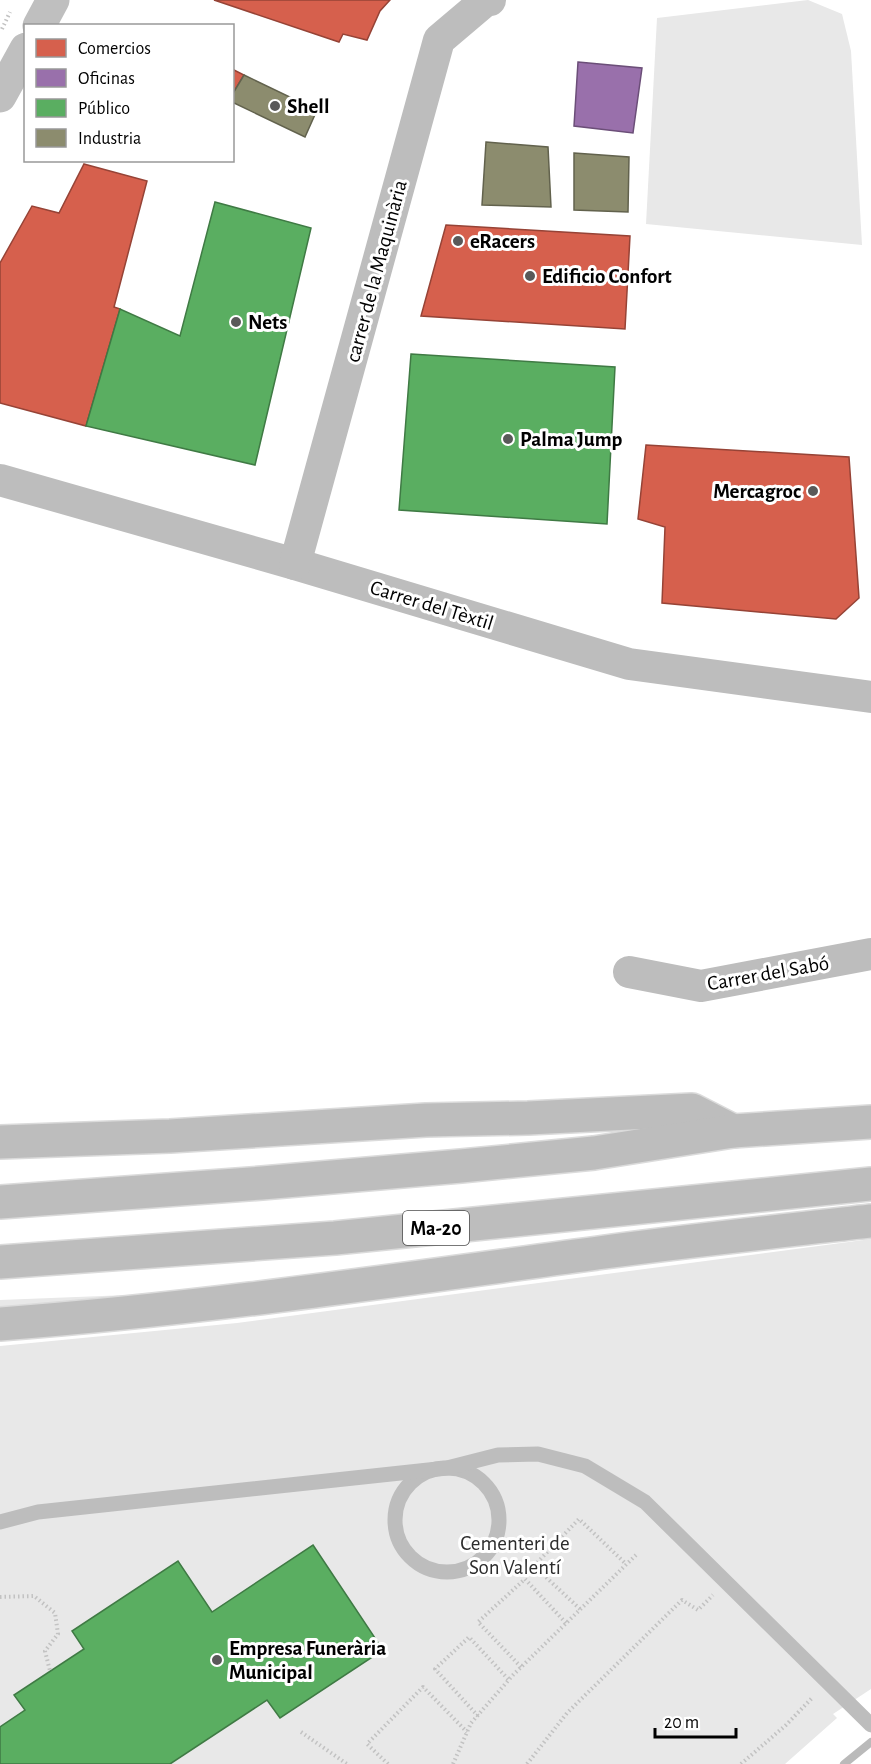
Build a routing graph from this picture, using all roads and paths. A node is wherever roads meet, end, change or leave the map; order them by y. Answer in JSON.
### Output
{"nodes":[{"id":1,"x":53,"y":0,"type":"edge"},
{"id":2,"x":490,"y":0,"type":"edge"},
{"id":3,"x":25,"y":17,"type":"edge"},
{"id":4,"x":0,"y":33,"type":"edge"},
{"id":5,"x":24,"y":54,"type":"edge"},
{"id":6,"x":0,"y":96,"type":"edge"},
{"id":7,"x":0,"y":480,"type":"edge"},
{"id":8,"x":295,"y":564,"type":"junction"},
{"id":9,"x":871,"y":697,"type":"edge"},
{"id":10,"x":871,"y":954,"type":"edge"},
{"id":11,"x":629,"y":972,"type":"dead end"},
{"id":12,"x":871,"y":1122,"type":"edge"},
{"id":13,"x":733,"y":1131,"type":"junction"},
{"id":14,"x":0,"y":1142,"type":"edge"},
{"id":15,"x":871,"y":1184,"type":"edge"},
{"id":16,"x":0,"y":1202,"type":"edge"},
{"id":17,"x":871,"y":1221,"type":"edge"},
{"id":18,"x":0,"y":1262,"type":"edge"},
{"id":19,"x":0,"y":1324,"type":"edge"},
{"id":20,"x":447,"y":1467,"type":"junction"},
{"id":21,"x":0,"y":1522,"type":"edge"},
{"id":22,"x":636,"y":1555,"type":"dead end"},
{"id":23,"x":626,"y":1564,"type":"junction"},
{"id":24,"x":716,"y":1592,"type":"dead end"},
{"id":25,"x":0,"y":1597,"type":"edge"},
{"id":26,"x":580,"y":1610,"type":"junction"},
{"id":27,"x":566,"y":1623,"type":"junction"},
{"id":28,"x":521,"y":1667,"type":"junction"},
{"id":29,"x":50,"y":1671,"type":"dead end"},
{"id":30,"x":509,"y":1680,"type":"junction"},
{"id":31,"x":818,"y":1692,"type":"dead end"},
{"id":32,"x":478,"y":1716,"type":"junction"},
{"id":33,"x":871,"y":1725,"type":"edge"},
{"id":34,"x":301,"y":1732,"type":"dead end"},
{"id":35,"x":467,"y":1732,"type":"junction"},
{"id":36,"x":347,"y":1764,"type":"edge"},
{"id":37,"x":388,"y":1764,"type":"edge"},
{"id":38,"x":453,"y":1764,"type":"edge"},
{"id":39,"x":526,"y":1764,"type":"edge"},
{"id":40,"x":741,"y":1764,"type":"edge"}],
"edges":[{"from":1,"to":3,"type":"street"},
{"from":2,"to":8,"type":"street","name":"carrer de la Maquinària"},
{"from":3,"to":4,"type":"path"},
{"from":5,"to":6,"type":"street"},
{"from":7,"to":8,"type":"street","name":"Carrer del Tèxtil"},
{"from":8,"to":9,"type":"street","name":"Carrer del Tèxtil"},
{"from":10,"to":11,"type":"street","name":"Carrer del Sabó"},
{"from":12,"to":13,"type":"highway"},
{"from":13,"to":14,"type":"highway"},
{"from":13,"to":16,"type":"highway"},
{"from":15,"to":18,"type":"highway","number":"Ma-20"},
{"from":17,"to":19,"type":"highway"},
{"from":20,"to":20,"type":"lane"},
{"from":20,"to":21,"type":"lane"},
{"from":20,"to":33,"type":"lane"},
{"from":22,"to":23,"type":"path"},
{"from":23,"to":26,"type":"path"},
{"from":23,"to":26,"type":"path"},
{"from":24,"to":39,"type":"path"},
{"from":25,"to":29,"type":"path"},
{"from":26,"to":27,"type":"path"},
{"from":27,"to":28,"type":"path"},
{"from":27,"to":28,"type":"path"},
{"from":28,"to":30,"type":"path"},
{"from":30,"to":32,"type":"path"},
{"from":30,"to":32,"type":"path"},
{"from":31,"to":40,"type":"path"},
{"from":32,"to":35,"type":"path"},
{"from":34,"to":36,"type":"path"},
{"from":35,"to":37,"type":"path"},
{"from":35,"to":38,"type":"path"}]}
